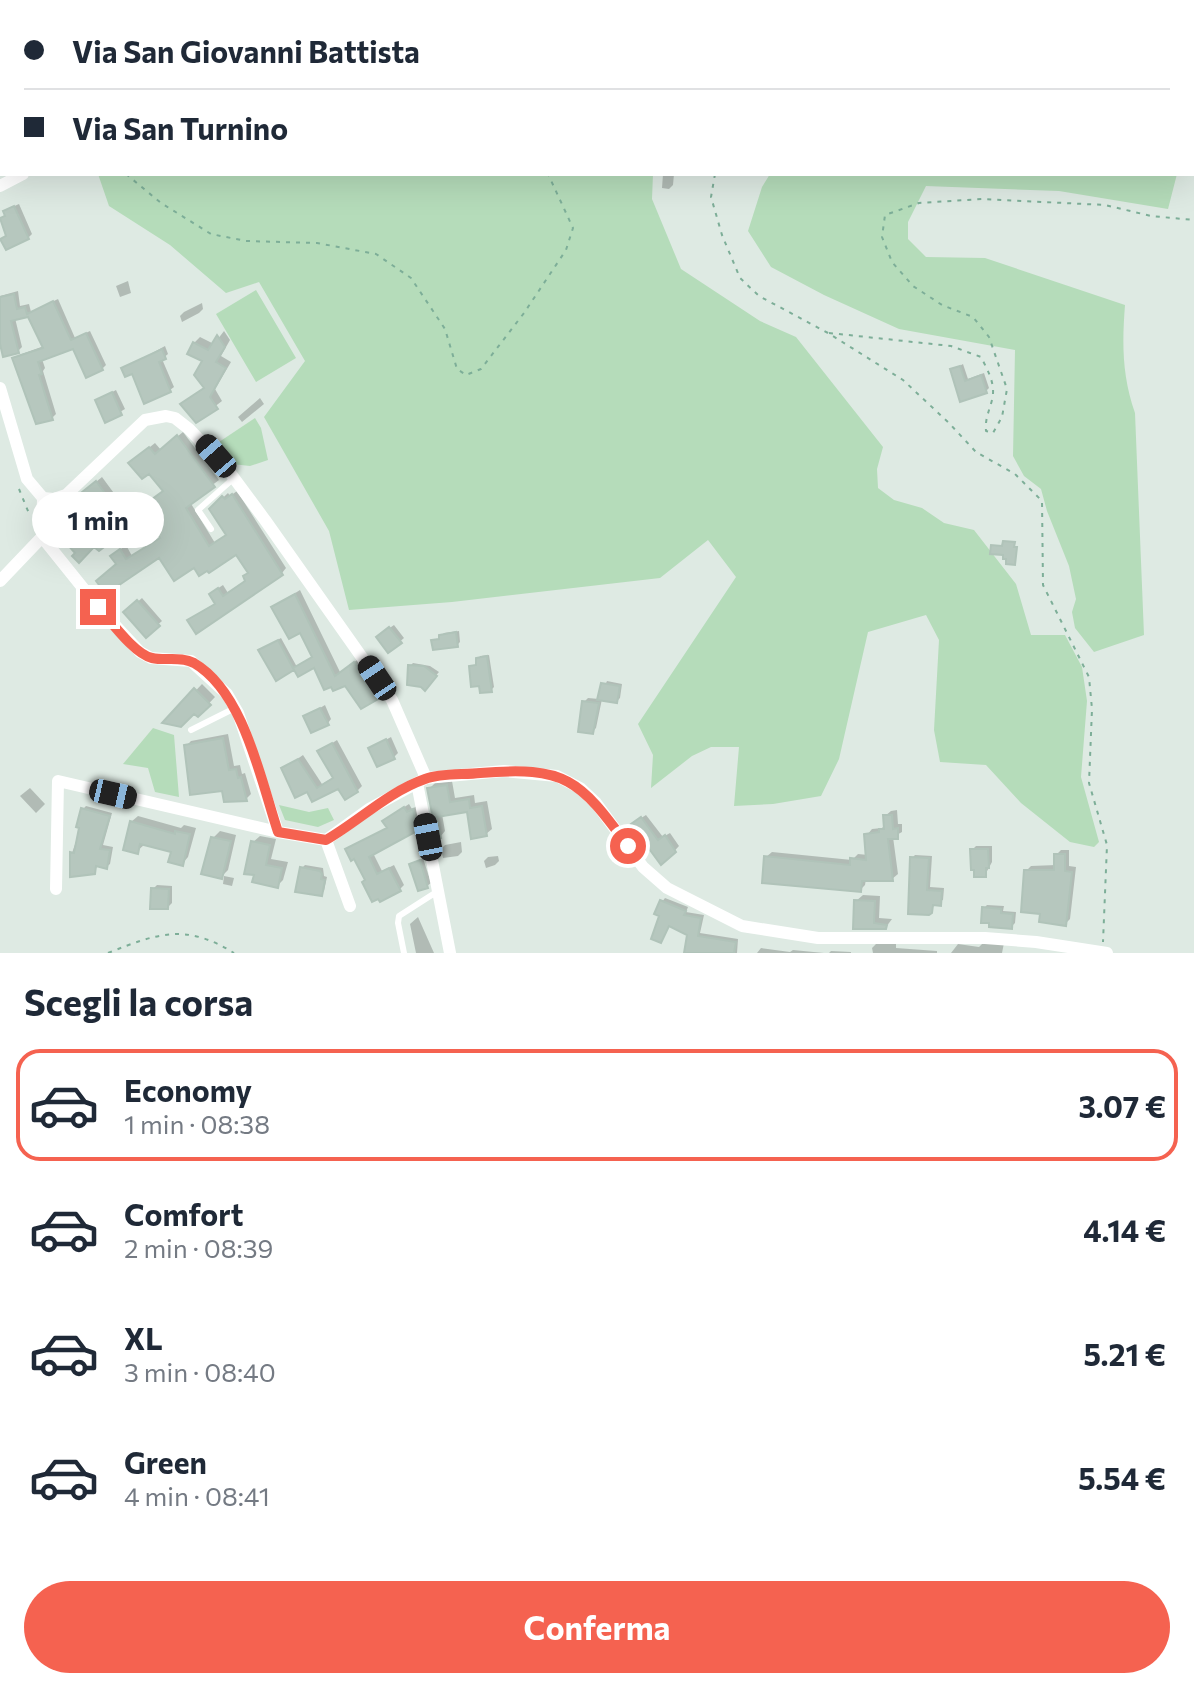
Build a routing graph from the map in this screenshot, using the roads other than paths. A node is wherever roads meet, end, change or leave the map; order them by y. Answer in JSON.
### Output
{"nodes":[{"id":1,"x":19,"y":176,"type":"edge"},
{"id":2,"x":0,"y":186,"type":"edge"},
{"id":3,"x":0,"y":388,"type":"edge"},
{"id":4,"x":234,"y":478,"type":"junction"},
{"id":5,"x":43,"y":498,"type":"junction"},
{"id":6,"x":211,"y":529,"type":"dead end"},
{"id":7,"x":42,"y":537,"type":"junction"},
{"id":8,"x":0,"y":581,"type":"edge"},
{"id":9,"x":235,"y":708,"type":"junction"},
{"id":10,"x":191,"y":730,"type":"dead end"},
{"id":11,"x":422,"y":781,"type":"junction"},
{"id":12,"x":278,"y":832,"type":"junction"},
{"id":13,"x":326,"y":840,"type":"junction"},
{"id":14,"x":56,"y":889,"type":"dead end"},
{"id":15,"x":438,"y":891,"type":"junction"},
{"id":16,"x":350,"y":906,"type":"dead end"},
{"id":17,"x":1104,"y":952,"type":"edge"},
{"id":18,"x":404,"y":953,"type":"edge"},
{"id":19,"x":450,"y":953,"type":"edge"}],
"edges":[{"from":1,"to":2,"type":"street"},
{"from":3,"to":5,"type":"street"},
{"from":4,"to":5,"type":"street"},
{"from":4,"to":6,"type":"lane"},
{"from":4,"to":11,"type":"street"},
{"from":5,"to":7,"type":"street"},
{"from":7,"to":8,"type":"street"},
{"from":7,"to":9,"type":"street"},
{"from":9,"to":10,"type":"lane"},
{"from":9,"to":12,"type":"street"},
{"from":11,"to":13,"type":"street"},
{"from":11,"to":15,"type":"street"},
{"from":11,"to":17,"type":"street"},
{"from":12,"to":13,"type":"street"},
{"from":12,"to":14,"type":"street"},
{"from":13,"to":16,"type":"street"},
{"from":15,"to":18,"type":"lane"},
{"from":15,"to":19,"type":"street"}]}
